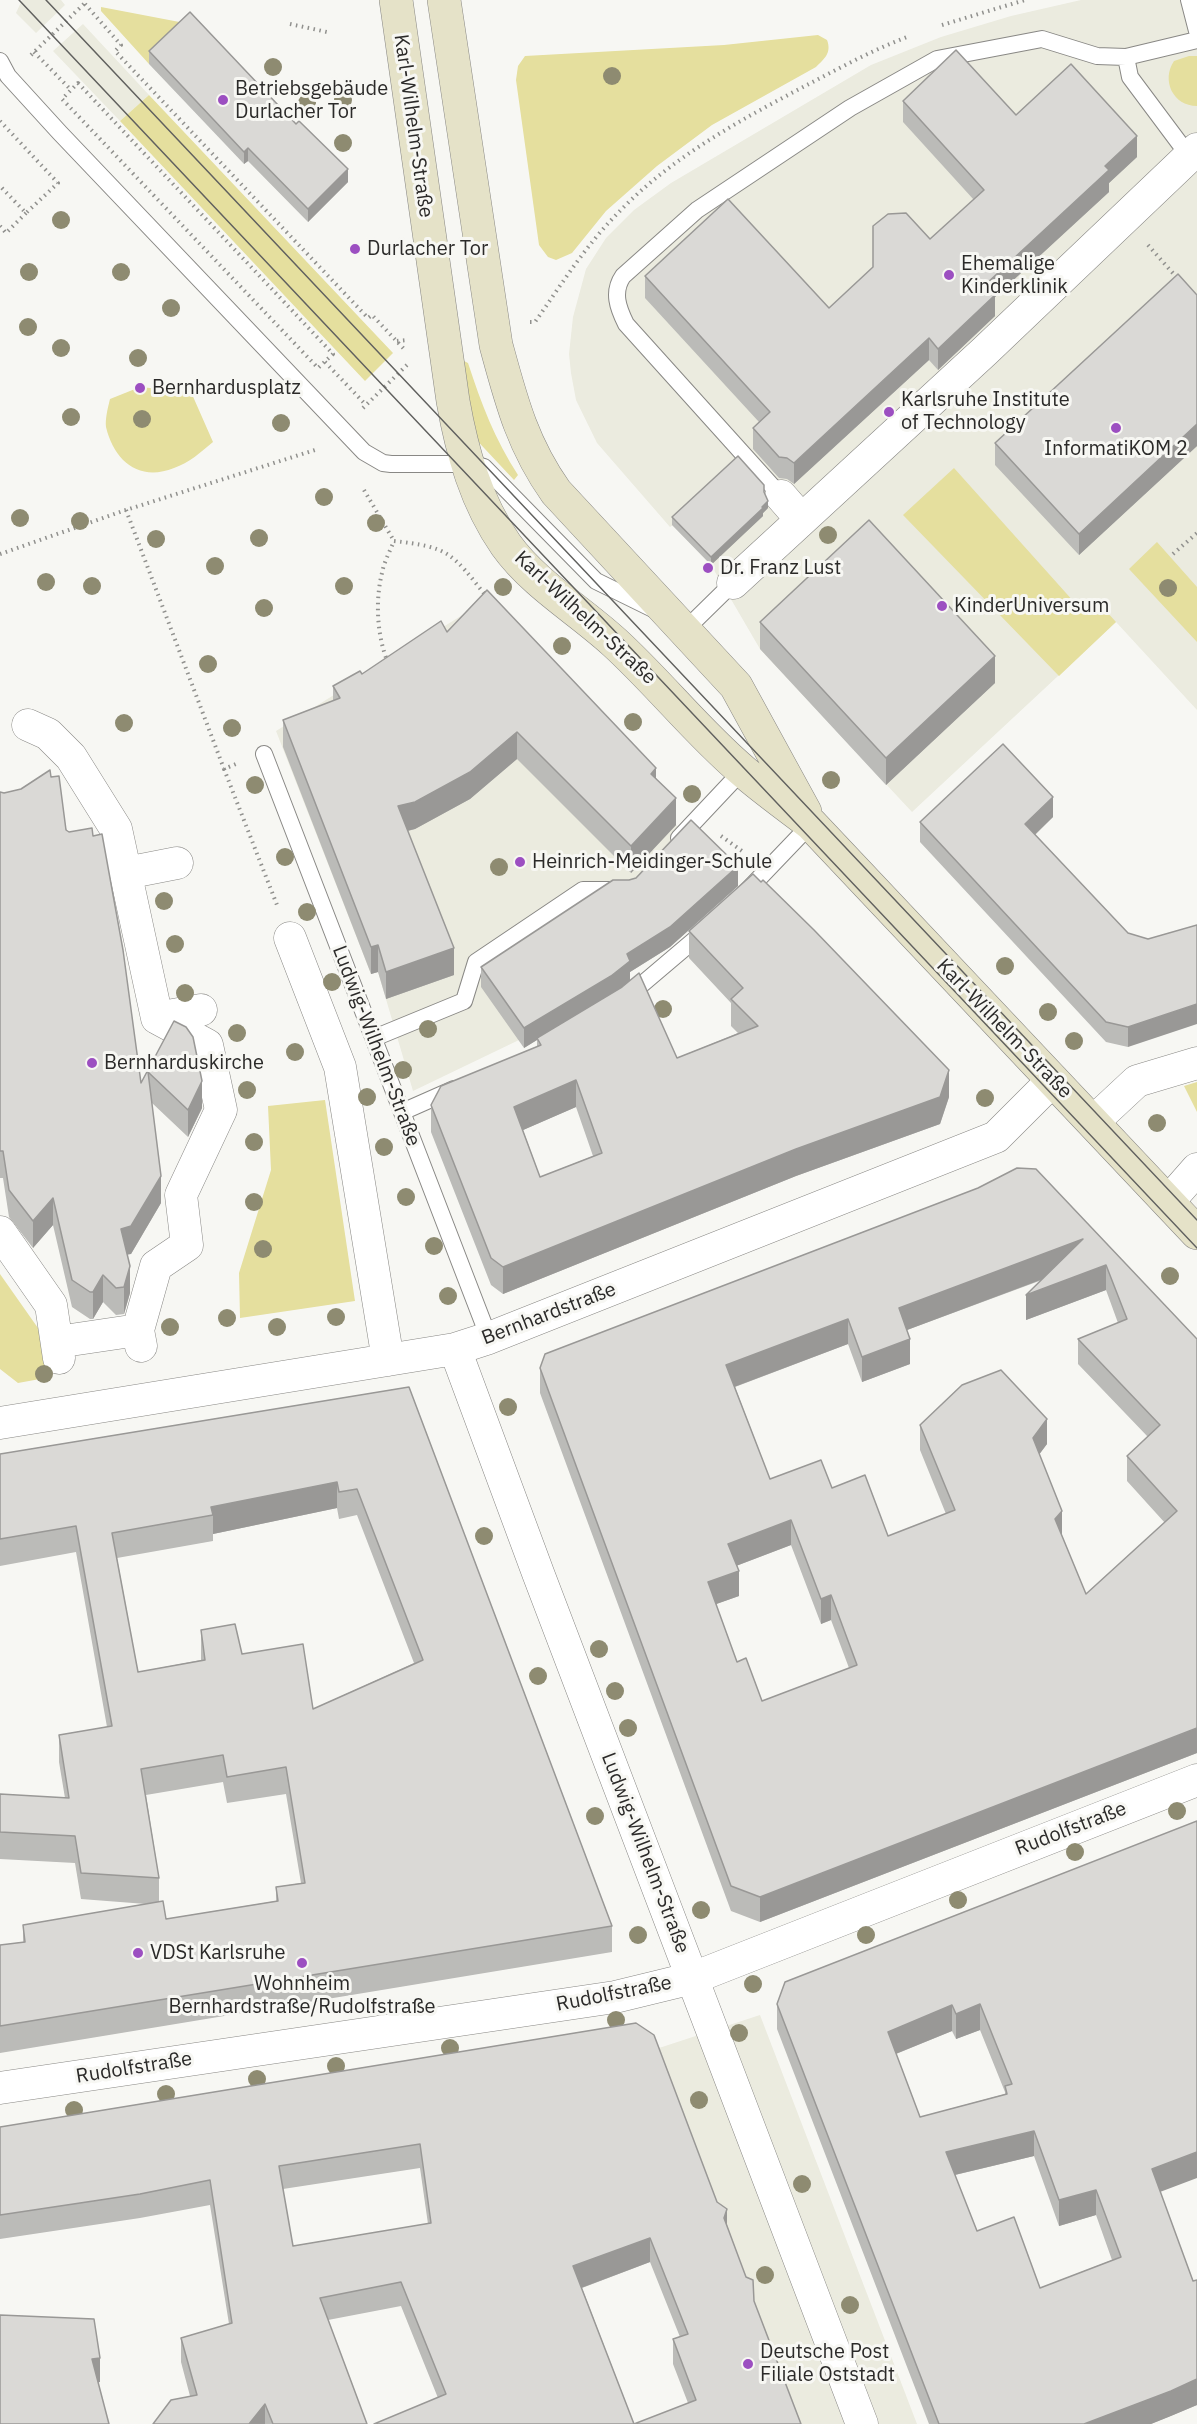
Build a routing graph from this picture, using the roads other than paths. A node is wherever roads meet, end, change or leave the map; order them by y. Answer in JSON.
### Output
{"nodes":[{"id":1,"x":396,"y":0,"type":"edge"},
{"id":2,"x":444,"y":0,"type":"edge"},
{"id":3,"x":1189,"y":0,"type":"edge"},
{"id":4,"x":1197,"y":31,"type":"edge"},
{"id":5,"x":1197,"y":40,"type":"edge"},
{"id":6,"x":1126,"y":57,"type":"junction"},
{"id":7,"x":0,"y":61,"type":"edge"},
{"id":8,"x":1193,"y":152,"type":"edge"},
{"id":9,"x":466,"y":464,"type":"junction"},
{"id":10,"x":791,"y":508,"type":"junction"},
{"id":11,"x":733,"y":583,"type":"joint"},
{"id":12,"x":677,"y":624,"type":"junction"},
{"id":13,"x":28,"y":725,"type":"dead end"},
{"id":14,"x":264,"y":754,"type":"road end"},
{"id":15,"x":71,"y":757,"type":"junction"},
{"id":16,"x":742,"y":771,"type":"junction"},
{"id":17,"x":44,"y":777,"type":"edge"},
{"id":18,"x":811,"y":824,"type":"junction"},
{"id":19,"x":668,"y":849,"type":"edge"},
{"id":20,"x":177,"y":863,"type":"dead end"},
{"id":21,"x":122,"y":880,"type":"junction"},
{"id":22,"x":637,"y":882,"type":"edge"},
{"id":23,"x":730,"y":907,"type":"edge"},
{"id":24,"x":714,"y":922,"type":"edge"},
{"id":25,"x":290,"y":938,"type":"road end"},
{"id":26,"x":616,"y":1005,"type":"edge"},
{"id":27,"x":201,"y":1010,"type":"dead end"},
{"id":28,"x":148,"y":1011,"type":"junction"},
{"id":29,"x":374,"y":1038,"type":"junction"},
{"id":30,"x":1197,"y":1062,"type":"edge"},
{"id":31,"x":1053,"y":1080,"type":"junction"},
{"id":32,"x":468,"y":1083,"type":"edge"},
{"id":33,"x":402,"y":1112,"type":"junction"},
{"id":34,"x":1093,"y":1122,"type":"junction"},
{"id":35,"x":1197,"y":1169,"type":"edge"},
{"id":36,"x":1167,"y":1202,"type":"junction"},
{"id":37,"x":1,"y":1220,"type":"edge"},
{"id":38,"x":1197,"y":1233,"type":"edge"},
{"id":39,"x":489,"y":1338,"type":"junction"},
{"id":40,"x":455,"y":1349,"type":"junction"},
{"id":41,"x":388,"y":1360,"type":"junction"},
{"id":42,"x":0,"y":1423,"type":"edge"},
{"id":43,"x":1197,"y":1780,"type":"edge"},
{"id":44,"x":693,"y":1978,"type":"junction"},
{"id":45,"x":0,"y":2088,"type":"edge"},
{"id":46,"x":861,"y":2424,"type":"edge"}],
"edges":[{"from":1,"to":9,"type":"main road","name":"Karl-Wilhelm-Straße"},
{"from":2,"to":12,"type":"main road","name":"Karl-Wilhelm-Straße"},
{"from":3,"to":4,"type":"lane"},
{"from":5,"to":6,"type":"lane"},
{"from":6,"to":8,"type":"lane"},
{"from":6,"to":10,"type":"lane"},
{"from":7,"to":9,"type":"lane"},
{"from":8,"to":10,"type":"street"},
{"from":9,"to":12,"type":"lane"},
{"from":9,"to":16,"type":"main road","name":"Karl-Wilhelm-Straße"},
{"from":10,"to":11,"type":"street"},
{"from":11,"to":12,"type":"lane"},
{"from":12,"to":18,"type":"main road","name":"Karl-Wilhelm-Straße"},
{"from":13,"to":15,"type":"street"},
{"from":14,"to":29,"type":"lane","name":"Ludwig-Wilhelm-Straße"},
{"from":15,"to":17,"type":"street"},
{"from":15,"to":21,"type":"street"},
{"from":16,"to":18,"type":"main road","name":"Karl-Wilhelm-Straße"},
{"from":16,"to":19,"type":"lane"},
{"from":18,"to":23,"type":"lane"},
{"from":18,"to":31,"type":"main road","name":"Karl-Wilhelm-Straße"},
{"from":20,"to":21,"type":"street"},
{"from":21,"to":28,"type":"street"},
{"from":22,"to":29,"type":"lane"},
{"from":24,"to":26,"type":"lane"},
{"from":25,"to":41,"type":"street","name":"Ludwig-Wilhelm-Straße"},
{"from":27,"to":28,"type":"street"},
{"from":28,"to":37,"type":"street"},
{"from":29,"to":33,"type":"lane","name":"Ludwig-Wilhelm-Straße"},
{"from":30,"to":34,"type":"street"},
{"from":31,"to":34,"type":"main road","name":"Karl-Wilhelm-Straße"},
{"from":31,"to":39,"type":"street","name":"Bernhardstraße"},
{"from":32,"to":33,"type":"lane"},
{"from":33,"to":39,"type":"lane","name":"Ludwig-Wilhelm-Straße"},
{"from":34,"to":36,"type":"main road","name":"Karl-Wilhelm-Straße"},
{"from":35,"to":36,"type":"street"},
{"from":36,"to":38,"type":"main road","name":"Karl-Wilhelm-Straße"},
{"from":39,"to":40,"type":"street","name":"Bernhardstraße"},
{"from":40,"to":41,"type":"street","name":"Bernhardstraße"},
{"from":40,"to":44,"type":"street","name":"Ludwig-Wilhelm-Straße"},
{"from":41,"to":42,"type":"street","name":"Bernhardstraße"},
{"from":43,"to":44,"type":"street","name":"Rudolfstraße"},
{"from":44,"to":45,"type":"street","name":"Rudolfstraße"},
{"from":44,"to":46,"type":"street","name":"Ludwig-Wilhelm-Straße"}]}
